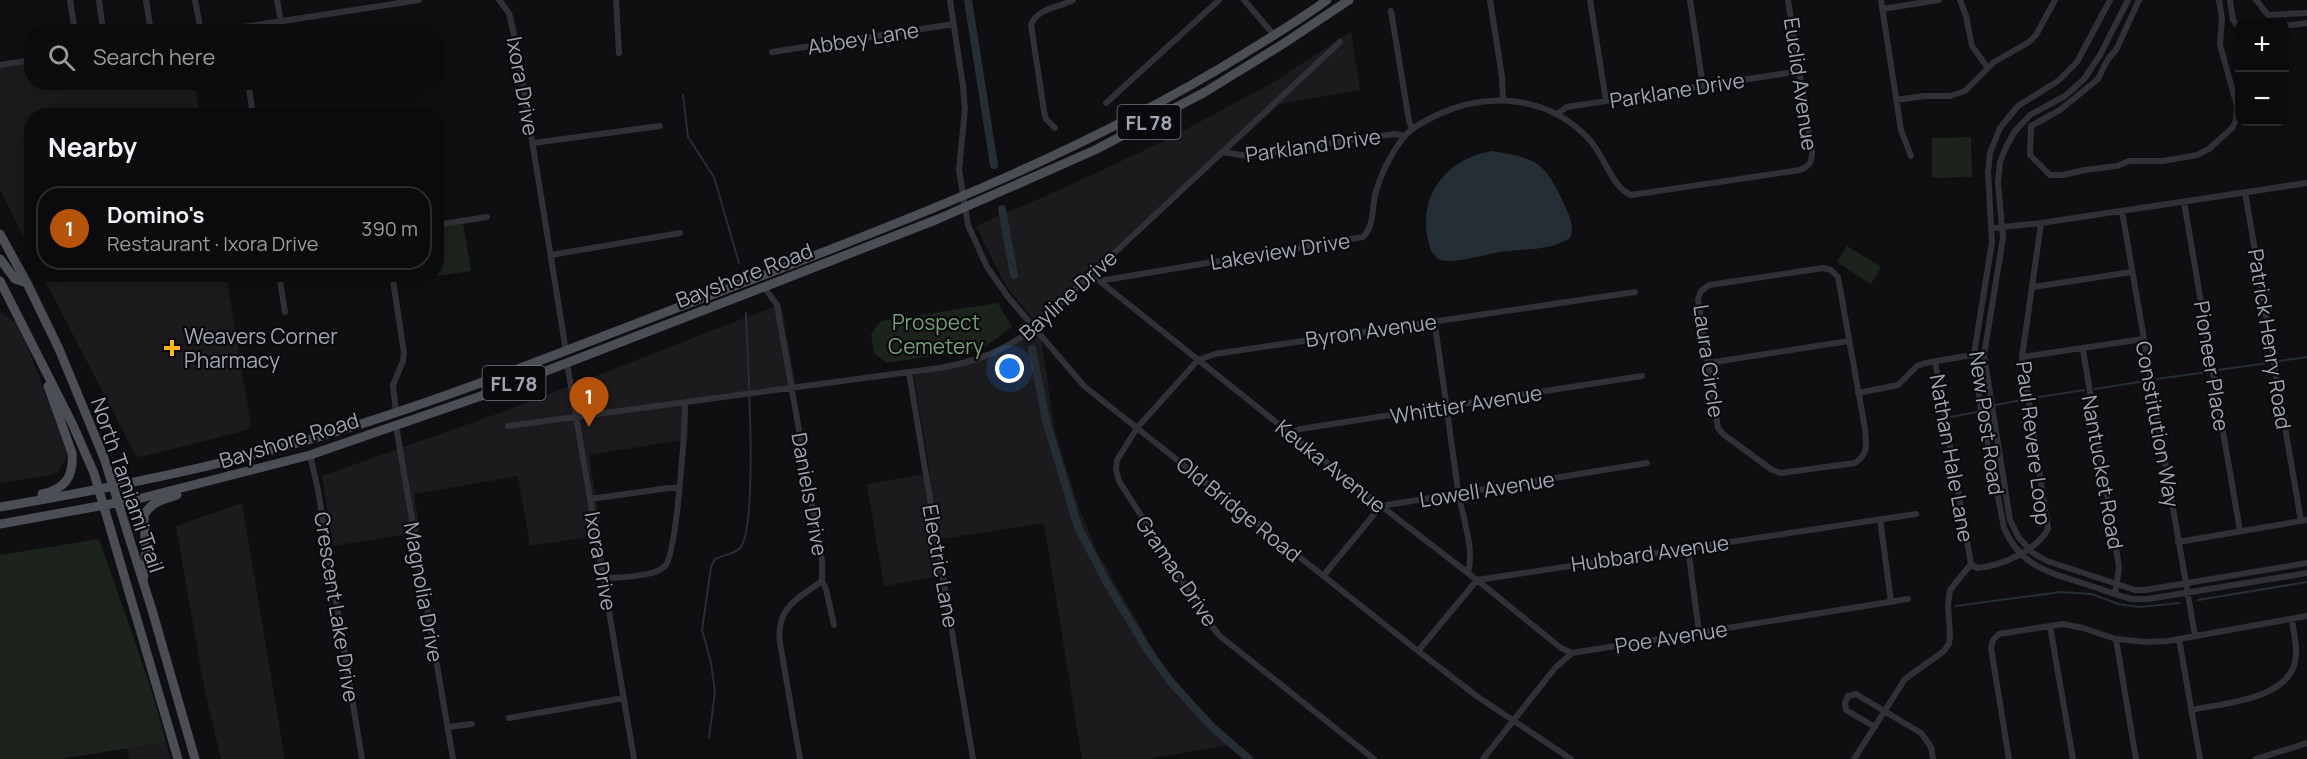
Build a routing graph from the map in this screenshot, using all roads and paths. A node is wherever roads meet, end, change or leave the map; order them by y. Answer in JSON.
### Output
{"nodes":[{"id":1,"x":70,"y":0,"type":"edge"},
{"id":2,"x":99,"y":0,"type":"edge"},
{"id":3,"x":146,"y":0,"type":"edge"},
{"id":4,"x":195,"y":0,"type":"edge"},
{"id":5,"x":277,"y":0,"type":"edge"},
{"id":6,"x":419,"y":0,"type":"edge"},
{"id":7,"x":501,"y":0,"type":"edge"},
{"id":8,"x":616,"y":0,"type":"edge"},
{"id":9,"x":950,"y":0,"type":"edge"},
{"id":10,"x":1072,"y":0,"type":"edge"},
{"id":11,"x":1219,"y":0,"type":"edge"},
{"id":12,"x":1244,"y":0,"type":"edge"},
{"id":13,"x":1327,"y":0,"type":"edge"},
{"id":14,"x":1349,"y":0,"type":"edge"},
{"id":15,"x":1490,"y":0,"type":"edge"},
{"id":16,"x":1590,"y":0,"type":"edge"},
{"id":17,"x":1690,"y":0,"type":"edge"},
{"id":18,"x":1788,"y":0,"type":"edge"},
{"id":19,"x":1881,"y":0,"type":"edge"},
{"id":20,"x":1939,"y":0,"type":"edge"},
{"id":21,"x":1960,"y":0,"type":"edge"},
{"id":22,"x":2055,"y":0,"type":"edge"},
{"id":23,"x":2110,"y":0,"type":"edge"},
{"id":24,"x":2128,"y":0,"type":"edge"},
{"id":25,"x":2139,"y":0,"type":"edge"},
{"id":26,"x":2219,"y":0,"type":"edge"},
{"id":27,"x":2230,"y":0,"type":"edge"},
{"id":28,"x":2256,"y":0,"type":"edge"},
{"id":29,"x":1882,"y":9,"type":"junction"},
{"id":30,"x":1391,"y":10,"type":"dead end"},
{"id":31,"x":2307,"y":13,"type":"edge"},
{"id":32,"x":281,"y":21,"type":"junction"},
{"id":33,"x":2235,"y":23,"type":"edge"},
{"id":34,"x":2307,"y":23,"type":"edge"},
{"id":35,"x":74,"y":24,"type":"edge"},
{"id":36,"x":102,"y":24,"type":"edge"},
{"id":37,"x":150,"y":24,"type":"edge"},
{"id":38,"x":200,"y":24,"type":"edge"},
{"id":39,"x":265,"y":24,"type":"edge"},
{"id":40,"x":954,"y":24,"type":"junction"},
{"id":41,"x":2289,"y":25,"type":"edge"},
{"id":42,"x":1274,"y":35,"type":"junction"},
{"id":43,"x":1340,"y":42,"type":"dead end"},
{"id":44,"x":772,"y":52,"type":"dead end"},
{"id":45,"x":619,"y":53,"type":"dead end"},
{"id":46,"x":24,"y":61,"type":"edge"},
{"id":47,"x":0,"y":64,"type":"edge"},
{"id":48,"x":1987,"y":67,"type":"junction"},
{"id":49,"x":1800,"y":71,"type":"junction"},
{"id":50,"x":1702,"y":86,"type":"junction"},
{"id":51,"x":249,"y":90,"type":"edge"},
{"id":52,"x":1503,"y":100,"type":"junction"},
{"id":53,"x":1896,"y":100,"type":"junction"},
{"id":54,"x":1606,"y":101,"type":"junction"},
{"id":55,"x":1106,"y":104,"type":"dead end"},
{"id":56,"x":252,"y":108,"type":"edge"},
{"id":57,"x":1557,"y":114,"type":"junction"},
{"id":58,"x":660,"y":126,"type":"dead end"},
{"id":59,"x":1054,"y":128,"type":"dead end"},
{"id":60,"x":1412,"y":129,"type":"junction"},
{"id":61,"x":1405,"y":136,"type":"junction"},
{"id":62,"x":533,"y":144,"type":"junction"},
{"id":63,"x":1222,"y":152,"type":"junction"},
{"id":64,"x":1911,"y":156,"type":"dead end"},
{"id":65,"x":1808,"y":166,"type":"joint"},
{"id":66,"x":2307,"y":183,"type":"edge"},
{"id":67,"x":2245,"y":192,"type":"junction"},
{"id":68,"x":963,"y":196,"type":"junction"},
{"id":69,"x":2184,"y":202,"type":"junction"},
{"id":70,"x":966,"y":207,"type":"junction"},
{"id":71,"x":2122,"y":211,"type":"junction"},
{"id":72,"x":487,"y":217,"type":"dead end"},
{"id":73,"x":2041,"y":223,"type":"junction"},
{"id":74,"x":444,"y":224,"type":"edge"},
{"id":75,"x":1993,"y":228,"type":"junction"},
{"id":76,"x":2003,"y":228,"type":"junction"},
{"id":77,"x":680,"y":233,"type":"dead end"},
{"id":78,"x":0,"y":234,"type":"edge"},
{"id":79,"x":552,"y":255,"type":"junction"},
{"id":80,"x":0,"y":259,"type":"edge"},
{"id":81,"x":2132,"y":272,"type":"junction"},
{"id":82,"x":1091,"y":275,"type":"junction"},
{"id":83,"x":24,"y":278,"type":"edge"},
{"id":84,"x":0,"y":281,"type":"edge"},
{"id":85,"x":1099,"y":281,"type":"junction"},
{"id":86,"x":280,"y":282,"type":"edge"},
{"id":87,"x":393,"y":282,"type":"edge"},
{"id":88,"x":27,"y":283,"type":"joint"},
{"id":89,"x":764,"y":287,"type":"junction"},
{"id":90,"x":2033,"y":287,"type":"junction"},
{"id":91,"x":1635,"y":292,"type":"dead end"},
{"id":92,"x":708,"y":296,"type":"junction"},
{"id":93,"x":285,"y":312,"type":"dead end"},
{"id":94,"x":1434,"y":320,"type":"junction"},
{"id":95,"x":1034,"y":328,"type":"junction"},
{"id":96,"x":2143,"y":339,"type":"junction"},
{"id":97,"x":1849,"y":341,"type":"junction"},
{"id":98,"x":33,"y":344,"type":"junction"},
{"id":99,"x":2083,"y":350,"type":"junction"},
{"id":100,"x":566,"y":351,"type":"junction"},
{"id":101,"x":1974,"y":354,"type":"junction"},
{"id":102,"x":1984,"y":355,"type":"junction"},
{"id":103,"x":2022,"y":357,"type":"junction"},
{"id":104,"x":1198,"y":360,"type":"junction"},
{"id":105,"x":1935,"y":361,"type":"junction"},
{"id":106,"x":567,"y":363,"type":"junction"},
{"id":107,"x":1708,"y":363,"type":"junction"},
{"id":108,"x":909,"y":372,"type":"junction"},
{"id":109,"x":1642,"y":376,"type":"dead end"},
{"id":110,"x":792,"y":388,"type":"junction"},
{"id":111,"x":1858,"y":393,"type":"junction"},
{"id":112,"x":464,"y":402,"type":"junction"},
{"id":113,"x":685,"y":403,"type":"junction"},
{"id":114,"x":1447,"y":406,"type":"junction"},
{"id":115,"x":396,"y":413,"type":"junction"},
{"id":116,"x":577,"y":416,"type":"junction"},
{"id":117,"x":396,"y":426,"type":"junction"},
{"id":118,"x":508,"y":426,"type":"dead end"},
{"id":119,"x":1137,"y":428,"type":"junction"},
{"id":120,"x":1291,"y":433,"type":"junction"},
{"id":121,"x":310,"y":455,"type":"junction"},
{"id":122,"x":1647,"y":463,"type":"dead end"},
{"id":123,"x":209,"y":482,"type":"junction"},
{"id":124,"x":113,"y":487,"type":"junction"},
{"id":125,"x":678,"y":488,"type":"junction"},
{"id":126,"x":99,"y":489,"type":"junction"},
{"id":127,"x":1458,"y":493,"type":"junction"},
{"id":128,"x":590,"y":499,"type":"junction"},
{"id":129,"x":118,"y":503,"type":"junction"},
{"id":130,"x":0,"y":506,"type":"edge"},
{"id":131,"x":104,"y":506,"type":"junction"},
{"id":132,"x":1381,"y":506,"type":"junction"},
{"id":133,"x":1916,"y":514,"type":"dead end"},
{"id":134,"x":1880,"y":519,"type":"junction"},
{"id":135,"x":2304,"y":521,"type":"edge"},
{"id":136,"x":0,"y":524,"type":"edge"},
{"id":137,"x":2240,"y":531,"type":"junction"},
{"id":138,"x":2178,"y":542,"type":"junction"},
{"id":139,"x":1688,"y":548,"type":"junction"},
{"id":140,"x":2028,"y":548,"type":"junction"},
{"id":141,"x":2020,"y":553,"type":"junction"},
{"id":142,"x":2307,"y":563,"type":"edge"},
{"id":143,"x":1971,"y":564,"type":"junction"},
{"id":144,"x":1468,"y":573,"type":"junction"},
{"id":145,"x":2307,"y":573,"type":"edge"},
{"id":146,"x":1323,"y":576,"type":"junction"},
{"id":147,"x":603,"y":579,"type":"junction"},
{"id":148,"x":822,"y":580,"type":"junction"},
{"id":149,"x":1477,"y":580,"type":"junction"},
{"id":150,"x":142,"y":583,"type":"junction"},
{"id":151,"x":2186,"y":584,"type":"junction"},
{"id":152,"x":2117,"y":585,"type":"junction"},
{"id":153,"x":2187,"y":593,"type":"junction"},
{"id":154,"x":2115,"y":594,"type":"junction"},
{"id":155,"x":1908,"y":599,"type":"dead end"},
{"id":156,"x":1891,"y":602,"type":"junction"},
{"id":157,"x":2307,"y":616,"type":"edge"},
{"id":158,"x":2292,"y":619,"type":"junction"},
{"id":159,"x":834,"y":625,"type":"dead end"},
{"id":160,"x":2050,"y":626,"type":"junction"},
{"id":161,"x":1699,"y":632,"type":"junction"},
{"id":162,"x":2195,"y":636,"type":"junction"},
{"id":163,"x":2116,"y":639,"type":"junction"},
{"id":164,"x":2179,"y":639,"type":"junction"},
{"id":165,"x":1418,"y":651,"type":"junction"},
{"id":166,"x":1572,"y":653,"type":"junction"},
{"id":167,"x":624,"y":698,"type":"junction"},
{"id":168,"x":2191,"y":710,"type":"junction"},
{"id":169,"x":1884,"y":712,"type":"junction"},
{"id":170,"x":509,"y":718,"type":"dead end"},
{"id":171,"x":1513,"y":721,"type":"junction"},
{"id":172,"x":472,"y":724,"type":"dead end"},
{"id":173,"x":448,"y":727,"type":"junction"},
{"id":174,"x":1875,"y":727,"type":"junction"},
{"id":175,"x":2307,"y":743,"type":"edge"},
{"id":176,"x":178,"y":759,"type":"edge"},
{"id":177,"x":195,"y":759,"type":"edge"},
{"id":178,"x":362,"y":759,"type":"edge"},
{"id":179,"x":453,"y":759,"type":"edge"},
{"id":180,"x":634,"y":759,"type":"edge"},
{"id":181,"x":800,"y":759,"type":"edge"},
{"id":182,"x":973,"y":759,"type":"edge"},
{"id":183,"x":1374,"y":759,"type":"edge"},
{"id":184,"x":1483,"y":759,"type":"edge"},
{"id":185,"x":1571,"y":759,"type":"edge"},
{"id":186,"x":1854,"y":759,"type":"edge"},
{"id":187,"x":1933,"y":759,"type":"edge"},
{"id":188,"x":2009,"y":759,"type":"edge"},
{"id":189,"x":2073,"y":759,"type":"edge"},
{"id":190,"x":2136,"y":759,"type":"edge"},
{"id":191,"x":2200,"y":759,"type":"edge"},
{"id":192,"x":2256,"y":759,"type":"edge"}],
"edges":[{"from":1,"to":35,"type":"street"},
{"from":2,"to":36,"type":"street"},
{"from":3,"to":37,"type":"street"},
{"from":4,"to":38,"type":"street"},
{"from":5,"to":32,"type":"street"},
{"from":6,"to":32,"type":"street"},
{"from":7,"to":62,"type":"street","name":"Ixora Drive"},
{"from":8,"to":45,"type":"street"},
{"from":9,"to":40,"type":"street","name":"Old Bridge Road"},
{"from":10,"to":59,"type":"street"},
{"from":11,"to":55,"type":"street"},
{"from":12,"to":42,"type":"street"},
{"from":13,"to":42,"type":"main road","name":"Bayshore Road","number":"FL 78"},
{"from":14,"to":70,"type":"main road","name":"Bayshore Road","number":"FL 78"},
{"from":15,"to":52,"type":"street"},
{"from":16,"to":54,"type":"street"},
{"from":17,"to":50,"type":"street"},
{"from":18,"to":49,"type":"street","name":"Euclid Avenue"},
{"from":19,"to":29,"type":"street"},
{"from":20,"to":29,"type":"street"},
{"from":21,"to":48,"type":"street"},
{"from":22,"to":48,"type":"street"},
{"from":23,"to":75,"type":"street","name":"New Post Road"},
{"from":24,"to":76,"type":"street","name":"New Post Road"},
{"from":25,"to":26,"type":"street"},
{"from":27,"to":33,"type":"street"},
{"from":28,"to":31,"type":"street"},
{"from":29,"to":53,"type":"street"},
{"from":30,"to":60,"type":"street"},
{"from":32,"to":39,"type":"street"},
{"from":34,"to":41,"type":"street"},
{"from":40,"to":44,"type":"street","name":"Abbey Lane"},
{"from":40,"to":68,"type":"street","name":"Old Bridge Road"},
{"from":42,"to":68,"type":"main road","name":"Bayshore Road","number":"FL 78"},
{"from":43,"to":63,"type":"street","name":"Bayline Drive"},
{"from":46,"to":47,"type":"street"},
{"from":48,"to":53,"type":"street"},
{"from":49,"to":50,"type":"street","name":"Parklane Drive"},
{"from":49,"to":65,"type":"street","name":"Euclid Avenue"},
{"from":50,"to":54,"type":"street","name":"Parklane Drive"},
{"from":51,"to":56,"type":"street"},
{"from":52,"to":57,"type":"street","name":"Lakeview Drive"},
{"from":52,"to":60,"type":"street","name":"Lakeview Drive"},
{"from":53,"to":64,"type":"street"},
{"from":54,"to":57,"type":"street","name":"Parklane Drive"},
{"from":57,"to":65,"type":"street","name":"Lakeview Drive"},
{"from":58,"to":62,"type":"street"},
{"from":60,"to":61,"type":"street","name":"Lakeview Drive"},
{"from":61,"to":63,"type":"street","name":"Parkland Drive"},
{"from":61,"to":85,"type":"street","name":"Lakeview Drive"},
{"from":62,"to":79,"type":"street","name":"Ixora Drive"},
{"from":63,"to":82,"type":"street","name":"Bayline Drive"},
{"from":66,"to":67,"type":"street"},
{"from":67,"to":69,"type":"street"},
{"from":67,"to":135,"type":"street","name":"Patrick Henry Road"},
{"from":68,"to":70,"type":"street","name":"Old Bridge Road"},
{"from":68,"to":92,"type":"main road","name":"Bayshore Road","number":"FL 78"},
{"from":69,"to":71,"type":"street"},
{"from":69,"to":137,"type":"street","name":"Pioneer Place"},
{"from":70,"to":89,"type":"main road","name":"Bayshore Road","number":"FL 78"},
{"from":70,"to":95,"type":"street","name":"Old Bridge Road"},
{"from":71,"to":73,"type":"street"},
{"from":71,"to":81,"type":"street","name":"Constitution Way"},
{"from":72,"to":74,"type":"street"},
{"from":73,"to":76,"type":"street"},
{"from":73,"to":90,"type":"street","name":"Paul Revere Loop"},
{"from":75,"to":76,"type":"street"},
{"from":75,"to":101,"type":"street","name":"New Post Road"},
{"from":76,"to":102,"type":"street","name":"New Post Road"},
{"from":77,"to":79,"type":"street"},
{"from":78,"to":83,"type":"main road","name":"North Tamiami Trail"},
{"from":79,"to":100,"type":"street","name":"Ixora Drive"},
{"from":80,"to":88,"type":"main road"},
{"from":81,"to":90,"type":"street"},
{"from":81,"to":96,"type":"street","name":"Constitution Way"},
{"from":82,"to":85,"type":"street","name":"Keuka Avenue"},
{"from":82,"to":95,"type":"street","name":"Bayline Drive"},
{"from":84,"to":98,"type":"main road","name":"North Tamiami Trail"},
{"from":85,"to":104,"type":"street","name":"Keuka Avenue"},
{"from":86,"to":93,"type":"street"},
{"from":87,"to":115,"type":"street"},
{"from":88,"to":124,"type":"main road","name":"North Tamiami Trail"},
{"from":89,"to":106,"type":"main road","name":"Bayshore Road","number":"FL 78"},
{"from":89,"to":110,"type":"street","name":"Daniels Drive"},
{"from":90,"to":103,"type":"street","name":"Paul Revere Loop"},
{"from":91,"to":94,"type":"street","name":"Byron Avenue"},
{"from":92,"to":100,"type":"main road","name":"Bayshore Road","number":"FL 78"},
{"from":92,"to":106,"type":"main road"},
{"from":94,"to":104,"type":"street","name":"Byron Avenue"},
{"from":94,"to":114,"type":"street"},
{"from":95,"to":108,"type":"street","name":"Bayline Drive"},
{"from":95,"to":119,"type":"street","name":"Old Bridge Road"},
{"from":96,"to":99,"type":"street"},
{"from":96,"to":138,"type":"street","name":"Constitution Way"},
{"from":97,"to":107,"type":"street"},
{"from":97,"to":107,"type":"street","name":"Laura Circle"},
{"from":97,"to":111,"type":"street","name":"Laura Circle"},
{"from":98,"to":126,"type":"main road","name":"North Tamiami Trail"},
{"from":98,"to":130,"type":"main road"},
{"from":99,"to":103,"type":"street"},
{"from":99,"to":152,"type":"street","name":"Nantucket Road"},
{"from":100,"to":112,"type":"main road"},
{"from":100,"to":115,"type":"main road","name":"Bayshore Road","number":"FL 78"},
{"from":101,"to":102,"type":"street"},
{"from":101,"to":105,"type":"street"},
{"from":101,"to":141,"type":"street","name":"New Post Road"},
{"from":102,"to":140,"type":"street","name":"New Post Road"},
{"from":103,"to":140,"type":"street","name":"Paul Revere Loop"},
{"from":104,"to":119,"type":"street"},
{"from":104,"to":120,"type":"street","name":"Keuka Avenue"},
{"from":105,"to":111,"type":"street"},
{"from":105,"to":143,"type":"street","name":"Nathan Hale Lane"},
{"from":106,"to":112,"type":"main road","name":"Bayshore Road","number":"FL 78"},
{"from":106,"to":116,"type":"street","name":"Ixora Drive"},
{"from":107,"to":111,"type":"street","name":"Laura Circle"},
{"from":108,"to":110,"type":"street","name":"Bayline Drive"},
{"from":108,"to":182,"type":"street","name":"Electric Lane"},
{"from":109,"to":114,"type":"street","name":"Whittier Avenue"},
{"from":110,"to":113,"type":"street","name":"Bayline Drive"},
{"from":110,"to":148,"type":"street","name":"Daniels Drive"},
{"from":112,"to":117,"type":"main road","name":"Bayshore Road","number":"FL 78"},
{"from":113,"to":116,"type":"street","name":"Bayline Drive"},
{"from":113,"to":125,"type":"street"},
{"from":114,"to":120,"type":"street","name":"Whittier Avenue"},
{"from":114,"to":127,"type":"street"},
{"from":115,"to":124,"type":"main road","name":"Bayshore Road","number":"FL 78"},
{"from":116,"to":118,"type":"street","name":"Bayline Drive"},
{"from":116,"to":128,"type":"street","name":"Ixora Drive"},
{"from":117,"to":121,"type":"main road","name":"Bayshore Road","number":"FL 78"},
{"from":117,"to":173,"type":"street","name":"Magnolia Drive"},
{"from":119,"to":146,"type":"street","name":"Old Bridge Road"},
{"from":119,"to":183,"type":"street","name":"Gramac Drive"},
{"from":120,"to":132,"type":"street","name":"Keuka Avenue"},
{"from":121,"to":123,"type":"main road","name":"Bayshore Road","number":"FL 78"},
{"from":121,"to":178,"type":"street","name":"Crescent Lake Drive"},
{"from":122,"to":127,"type":"street","name":"Lowell Avenue"},
{"from":123,"to":129,"type":"main road","name":"Bayshore Road","number":"FL 78"},
{"from":123,"to":150,"type":"main road"},
{"from":124,"to":126,"type":"main road","number":"FL 78"},
{"from":124,"to":129,"type":"main road","name":"North Tamiami Trail"},
{"from":125,"to":128,"type":"street"},
{"from":125,"to":147,"type":"street"},
{"from":126,"to":130,"type":"main road","number":"FL 78"},
{"from":126,"to":131,"type":"main road","name":"North Tamiami Trail"},
{"from":127,"to":132,"type":"street","name":"Lowell Avenue"},
{"from":127,"to":144,"type":"street"},
{"from":128,"to":147,"type":"street","name":"Ixora Drive"},
{"from":129,"to":131,"type":"main road","number":"FL 78"},
{"from":129,"to":150,"type":"main road","name":"North Tamiami Trail"},
{"from":131,"to":136,"type":"main road","number":"FL 78"},
{"from":131,"to":176,"type":"main road","name":"North Tamiami Trail"},
{"from":132,"to":144,"type":"street","name":"Keuka Avenue"},
{"from":132,"to":146,"type":"street"},
{"from":133,"to":134,"type":"street","name":"Hubbard Avenue"},
{"from":134,"to":139,"type":"street","name":"Hubbard Avenue"},
{"from":134,"to":156,"type":"street"},
{"from":135,"to":137,"type":"street"},
{"from":137,"to":138,"type":"street"},
{"from":138,"to":151,"type":"street","name":"Constitution Way"},
{"from":139,"to":149,"type":"street","name":"Hubbard Avenue"},
{"from":139,"to":161,"type":"street"},
{"from":140,"to":141,"type":"street","name":"Nathan Hale Lane"},
{"from":140,"to":152,"type":"street","name":"New Post Road"},
{"from":141,"to":143,"type":"street","name":"Nathan Hale Lane"},
{"from":141,"to":154,"type":"street","name":"New Post Road"},
{"from":142,"to":151,"type":"street","name":"New Post Road"},
{"from":143,"to":169,"type":"street"},
{"from":144,"to":149,"type":"street","name":"Keuka Avenue"},
{"from":145,"to":153,"type":"street","name":"New Post Road"},
{"from":146,"to":165,"type":"street","name":"Old Bridge Road"},
{"from":147,"to":167,"type":"street","name":"Ixora Drive"},
{"from":148,"to":159,"type":"street"},
{"from":148,"to":181,"type":"street","name":"Daniels Drive"},
{"from":149,"to":165,"type":"street"},
{"from":149,"to":166,"type":"street","name":"Keuka Avenue"},
{"from":150,"to":177,"type":"main road","name":"North Tamiami Trail"},
{"from":151,"to":152,"type":"street","name":"New Post Road"},
{"from":151,"to":153,"type":"street","name":"Constitution Way"},
{"from":152,"to":154,"type":"street","name":"Nantucket Road"},
{"from":153,"to":154,"type":"street","name":"New Post Road"},
{"from":153,"to":162,"type":"street","name":"Constitution Way"},
{"from":155,"to":156,"type":"street","name":"Poe Avenue"},
{"from":156,"to":161,"type":"street","name":"Poe Avenue"},
{"from":157,"to":158,"type":"street"},
{"from":158,"to":162,"type":"street"},
{"from":158,"to":168,"type":"street"},
{"from":160,"to":163,"type":"street"},
{"from":160,"to":188,"type":"street"},
{"from":160,"to":189,"type":"street"},
{"from":161,"to":166,"type":"street","name":"Poe Avenue"},
{"from":162,"to":164,"type":"street"},
{"from":163,"to":164,"type":"street"},
{"from":163,"to":190,"type":"street"},
{"from":164,"to":168,"type":"street"},
{"from":165,"to":171,"type":"street","name":"Old Bridge Road"},
{"from":166,"to":171,"type":"street"},
{"from":167,"to":170,"type":"street"},
{"from":167,"to":180,"type":"street","name":"Ixora Drive"},
{"from":168,"to":191,"type":"street"},
{"from":169,"to":174,"type":"street"},
{"from":169,"to":174,"type":"street"},
{"from":169,"to":187,"type":"street"},
{"from":171,"to":184,"type":"street"},
{"from":171,"to":185,"type":"street","name":"Old Bridge Road"},
{"from":172,"to":173,"type":"street"},
{"from":173,"to":179,"type":"street","name":"Magnolia Drive"},
{"from":174,"to":186,"type":"street"},
{"from":175,"to":192,"type":"street"}]}
